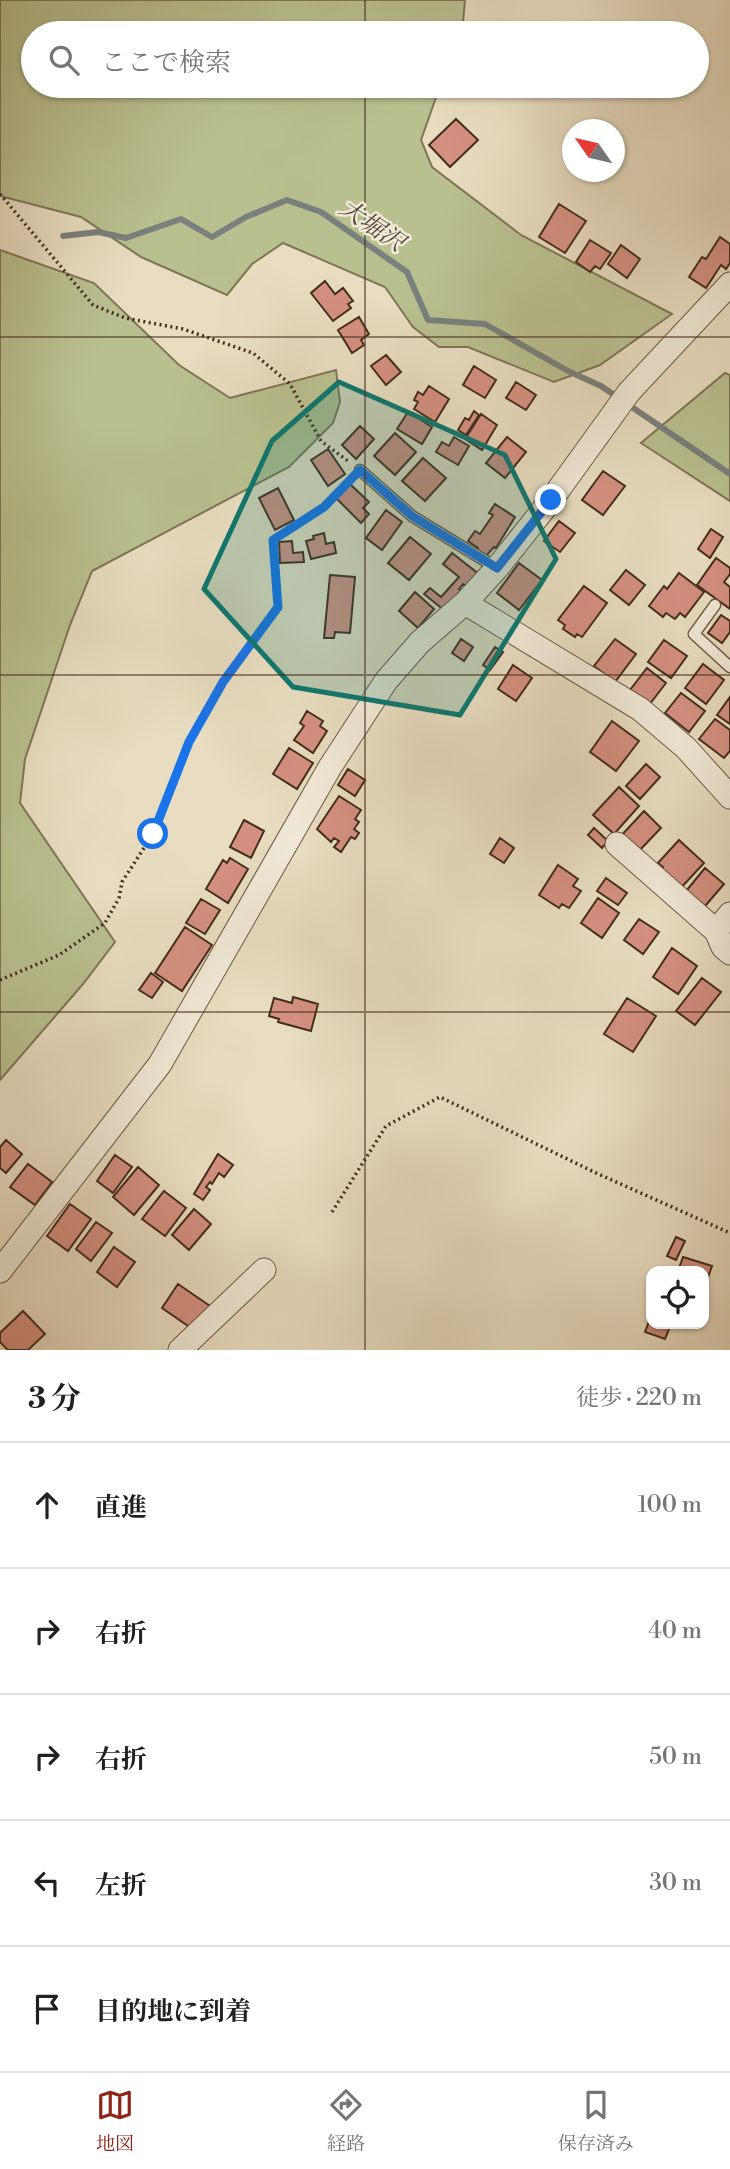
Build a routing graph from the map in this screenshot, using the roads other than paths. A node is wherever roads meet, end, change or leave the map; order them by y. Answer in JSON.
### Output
{"nodes":[{"id":1,"x":730,"y":285,"type":"edge"},
{"id":2,"x":360,"y":470,"type":"road end"},
{"id":3,"x":497,"y":568,"type":"junction"},
{"id":4,"x":464,"y":603,"type":"junction"},
{"id":5,"x":715,"y":605,"type":"dead end"},
{"id":6,"x":730,"y":667,"type":"edge"},
{"id":7,"x":729,"y":795,"type":"edge"},
{"id":8,"x":617,"y":844,"type":"dead end"},
{"id":9,"x":723,"y":923,"type":"edge"},
{"id":10,"x":730,"y":953,"type":"edge"},
{"id":11,"x":264,"y":1270,"type":"dead end"},
{"id":12,"x":0,"y":1271,"type":"edge"},
{"id":13,"x":180,"y":1350,"type":"edge"}],
"edges":[{"from":1,"to":3,"type":"street"},
{"from":2,"to":3,"type":"lane"},
{"from":3,"to":4,"type":"street"},
{"from":4,"to":7,"type":"street"},
{"from":4,"to":12,"type":"street"},
{"from":5,"to":6,"type":"lane"},
{"from":8,"to":9,"type":"street"},
{"from":9,"to":10,"type":"street"},
{"from":11,"to":13,"type":"street"}]}
